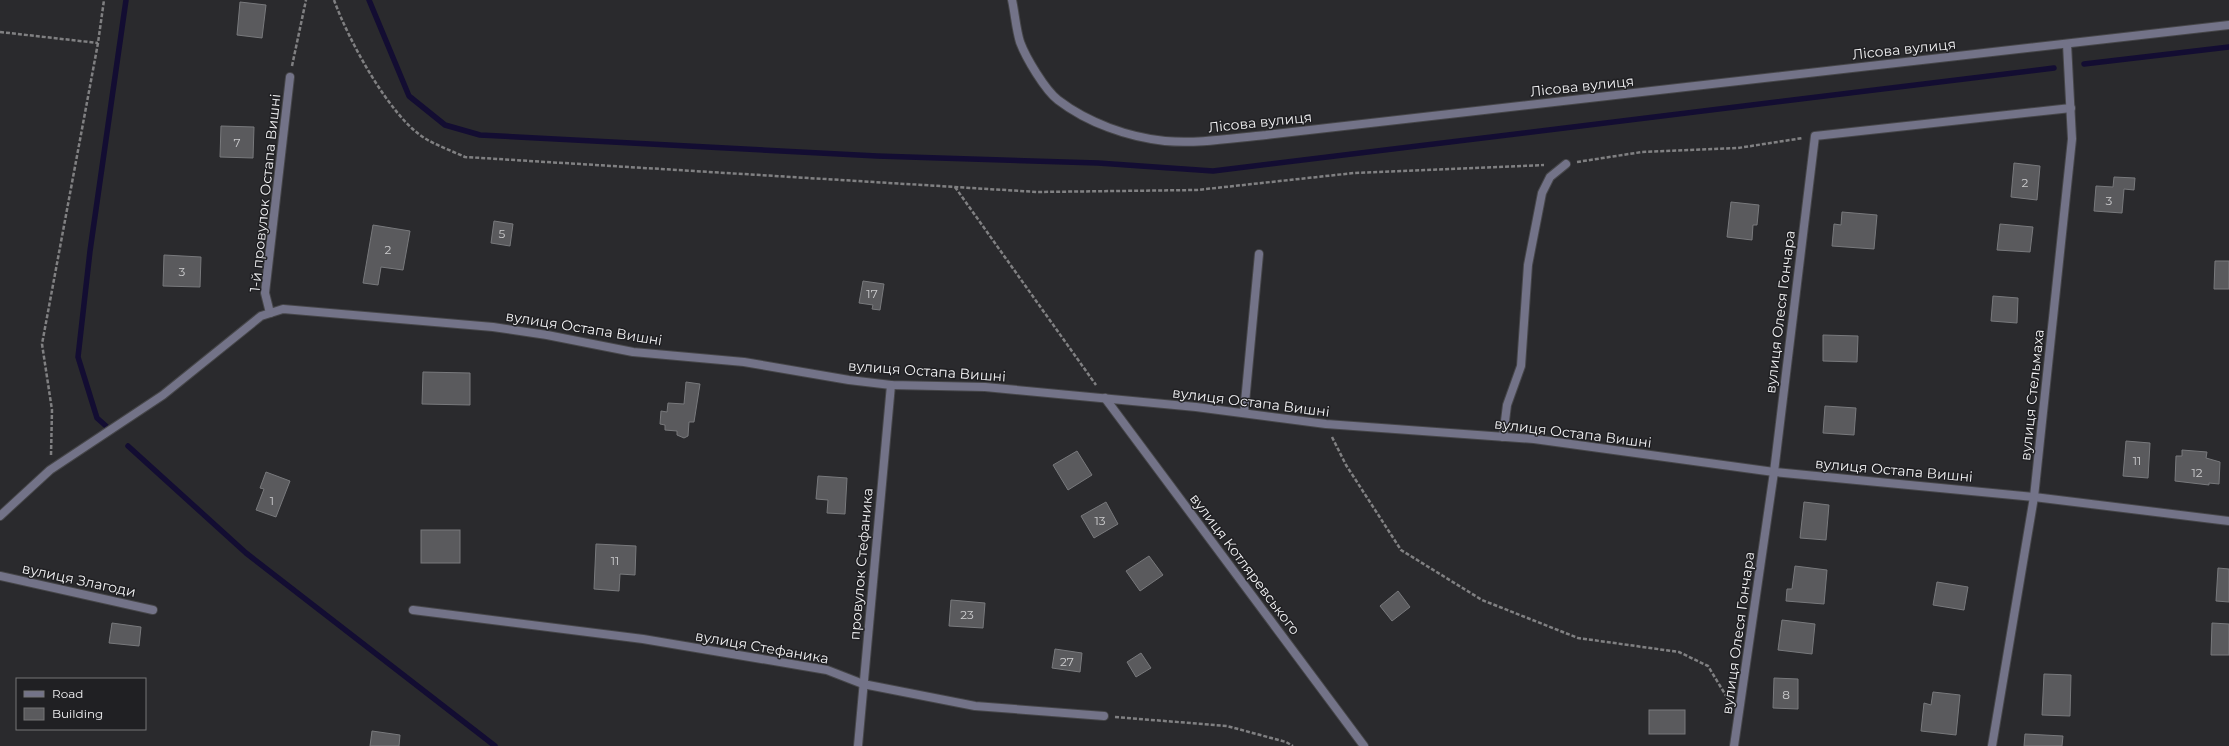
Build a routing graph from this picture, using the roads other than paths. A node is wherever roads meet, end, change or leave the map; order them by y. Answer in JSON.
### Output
{"nodes":[{"id":1,"x":1012,"y":0,"type":"edge"},
{"id":2,"x":2229,"y":25,"type":"edge"},
{"id":3,"x":2067,"y":44,"type":"junction"},
{"id":4,"x":290,"y":76,"type":"road end"},
{"id":5,"x":2071,"y":108,"type":"junction"},
{"id":6,"x":1566,"y":164,"type":"road end"},
{"id":7,"x":1259,"y":254,"type":"dead end"},
{"id":8,"x":270,"y":313,"type":"junction"},
{"id":9,"x":891,"y":385,"type":"junction"},
{"id":10,"x":1105,"y":398,"type":"junction"},
{"id":11,"x":1244,"y":413,"type":"junction"},
{"id":12,"x":1503,"y":437,"type":"junction"},
{"id":13,"x":1774,"y":472,"type":"junction"},
{"id":14,"x":2034,"y":497,"type":"junction"},
{"id":15,"x":0,"y":516,"type":"edge"},
{"id":16,"x":2229,"y":521,"type":"edge"},
{"id":17,"x":0,"y":576,"type":"edge"},
{"id":18,"x":153,"y":610,"type":"dead end"},
{"id":19,"x":413,"y":610,"type":"dead end"},
{"id":20,"x":863,"y":684,"type":"junction"},
{"id":21,"x":1104,"y":716,"type":"road end"},
{"id":22,"x":858,"y":746,"type":"edge"},
{"id":23,"x":1364,"y":746,"type":"edge"},
{"id":24,"x":1734,"y":746,"type":"edge"},
{"id":25,"x":1992,"y":746,"type":"edge"}],
"edges":[{"from":1,"to":3,"type":"street","name":"Лісова вулиця"},
{"from":2,"to":3,"type":"street","name":"Лісова вулиця"},
{"from":3,"to":5,"type":"street","name":"вулиця Стельмаха"},
{"from":4,"to":8,"type":"street","name":"1-й провулок Остапа Вишні"},
{"from":5,"to":13,"type":"street","name":"вулиця Олеся Гончара"},
{"from":5,"to":14,"type":"street","name":"вулиця Стельмаха"},
{"from":6,"to":12,"type":"street"},
{"from":7,"to":11,"type":"street"},
{"from":8,"to":9,"type":"street","name":"вулиця Остапа Вишні"},
{"from":8,"to":15,"type":"street","name":"вулиця Остапа Вишні"},
{"from":9,"to":10,"type":"street","name":"вулиця Остапа Вишні"},
{"from":9,"to":20,"type":"street","name":"провулок Стефаника"},
{"from":10,"to":11,"type":"street","name":"вулиця Остапа Вишні"},
{"from":10,"to":23,"type":"street","name":"вулиця Котляревського"},
{"from":11,"to":12,"type":"street","name":"вулиця Остапа Вишні"},
{"from":12,"to":13,"type":"street","name":"вулиця Остапа Вишні"},
{"from":13,"to":14,"type":"street","name":"вулиця Остапа Вишні"},
{"from":13,"to":24,"type":"street","name":"вулиця Олеся Гончара"},
{"from":14,"to":16,"type":"street","name":"вулиця Остапа Вишні"},
{"from":14,"to":25,"type":"street","name":"вулиця Стельмаха"},
{"from":17,"to":18,"type":"street","name":"вулиця Злагоди"},
{"from":19,"to":20,"type":"street","name":"вулиця Стефаника"},
{"from":20,"to":21,"type":"street","name":"вулиця Стефаника"},
{"from":20,"to":22,"type":"street","name":"провулок Стефаника"}]}
